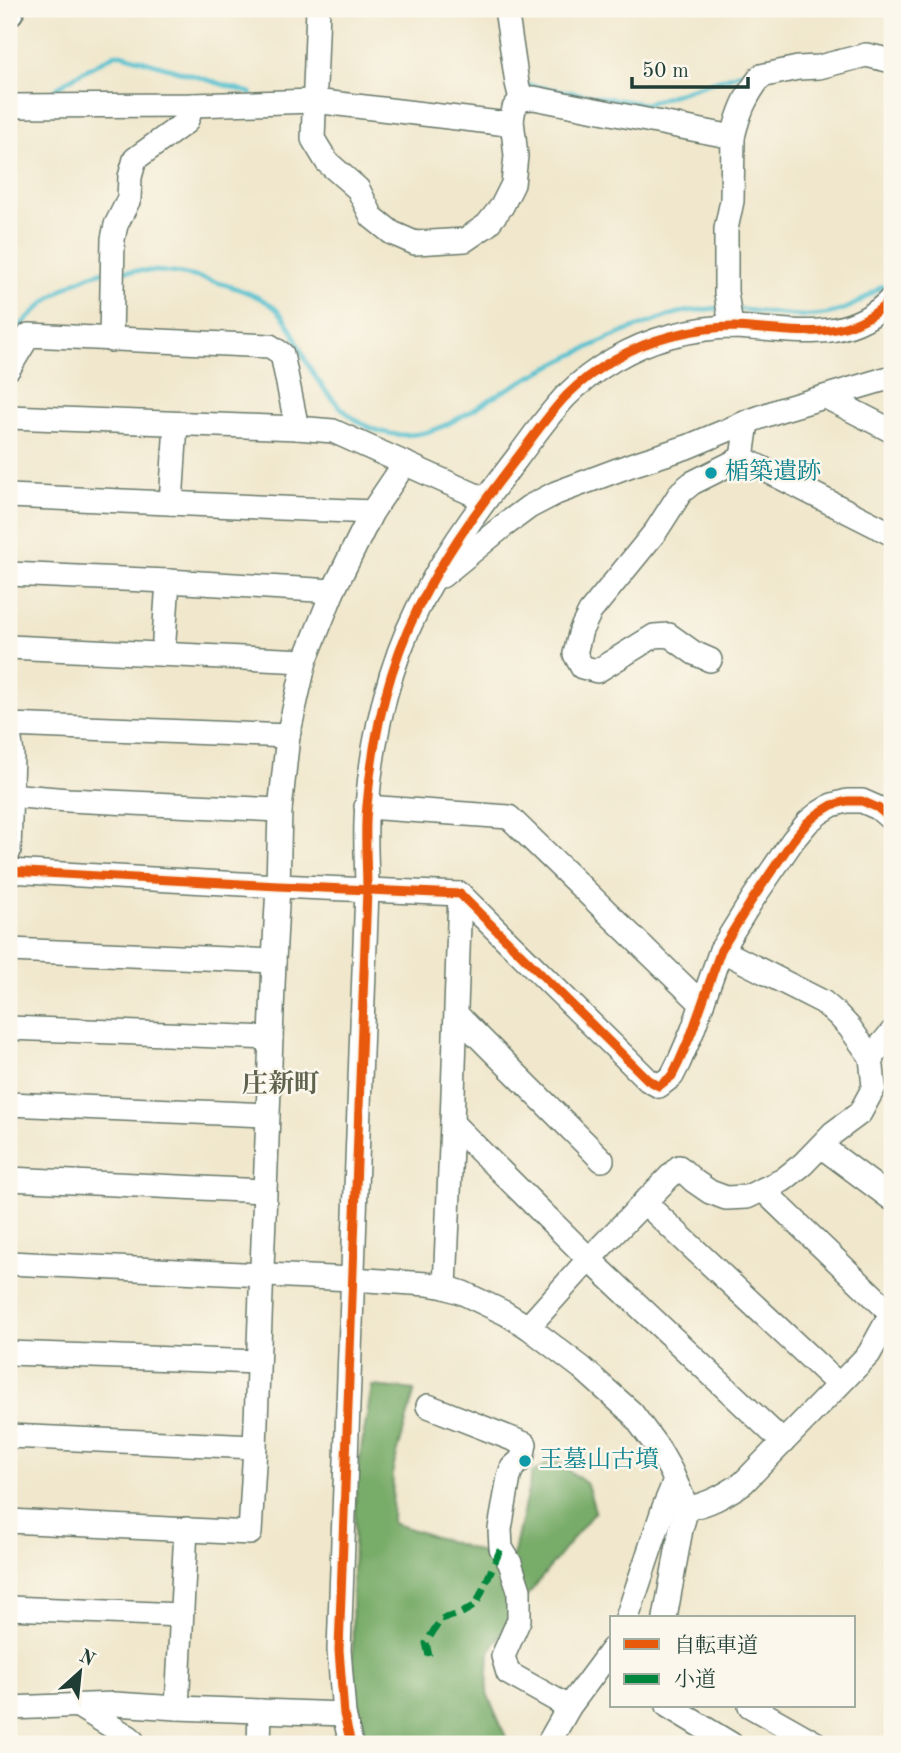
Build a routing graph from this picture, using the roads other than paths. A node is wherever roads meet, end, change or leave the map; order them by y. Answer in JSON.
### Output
{"nodes":[{"id":1,"x":318,"y":9,"type":"edge"},
{"id":2,"x":506,"y":9,"type":"edge"},
{"id":3,"x":892,"y":61,"type":"edge"},
{"id":4,"x":519,"y":91,"type":"junction"},
{"id":5,"x":315,"y":96,"type":"junction"},
{"id":6,"x":194,"y":105,"type":"junction"},
{"id":7,"x":9,"y":106,"type":"edge"},
{"id":8,"x":512,"y":120,"type":"junction"},
{"id":9,"x":733,"y":137,"type":"junction"},
{"id":10,"x":892,"y":298,"type":"edge"},
{"id":11,"x":729,"y":314,"type":"junction"},
{"id":12,"x":111,"y":340,"type":"junction"},
{"id":13,"x":9,"y":368,"type":"edge"},
{"id":14,"x":892,"y":377,"type":"edge"},
{"id":15,"x":826,"y":397,"type":"junction"},
{"id":16,"x":9,"y":417,"type":"edge"},
{"id":17,"x":747,"y":422,"type":"junction"},
{"id":18,"x":176,"y":424,"type":"junction"},
{"id":19,"x":298,"y":428,"type":"junction"},
{"id":20,"x":892,"y":431,"type":"edge"},
{"id":21,"x":742,"y":458,"type":"junction"},
{"id":22,"x":405,"y":463,"type":"junction"},
{"id":23,"x":9,"y":496,"type":"edge"},
{"id":24,"x":484,"y":499,"type":"junction"},
{"id":25,"x":171,"y":503,"type":"junction"},
{"id":26,"x":372,"y":512,"type":"junction"},
{"id":27,"x":892,"y":534,"type":"edge"},
{"id":28,"x":9,"y":574,"type":"edge"},
{"id":29,"x":168,"y":581,"type":"junction"},
{"id":30,"x":427,"y":590,"type":"junction"},
{"id":31,"x":333,"y":591,"type":"junction"},
{"id":32,"x":9,"y":647,"type":"edge"},
{"id":33,"x":163,"y":654,"type":"junction"},
{"id":34,"x":710,"y":660,"type":"dead end"},
{"id":35,"x":305,"y":662,"type":"junction"},
{"id":36,"x":9,"y":725,"type":"edge"},
{"id":37,"x":9,"y":733,"type":"edge"},
{"id":38,"x":288,"y":736,"type":"junction"},
{"id":39,"x":10,"y":795,"type":"edge"},
{"id":40,"x":366,"y":807,"type":"junction"},
{"id":41,"x":280,"y":810,"type":"junction"},
{"id":42,"x":892,"y":820,"type":"edge"},
{"id":43,"x":9,"y":850,"type":"edge"},
{"id":44,"x":9,"y":871,"type":"edge"},
{"id":45,"x":278,"y":886,"type":"junction"},
{"id":46,"x":367,"y":890,"type":"junction"},
{"id":47,"x":460,"y":894,"type":"junction"},
{"id":48,"x":9,"y":950,"type":"edge"},
{"id":49,"x":721,"y":950,"type":"junction"},
{"id":50,"x":274,"y":961,"type":"junction"},
{"id":51,"x":702,"y":1004,"type":"junction"},
{"id":52,"x":457,"y":1015,"type":"junction"},
{"id":53,"x":9,"y":1028,"type":"edge"},
{"id":54,"x":892,"y":1032,"type":"edge"},
{"id":55,"x":271,"y":1038,"type":"junction"},
{"id":56,"x":871,"y":1057,"type":"junction"},
{"id":57,"x":883,"y":1094,"type":"edge"},
{"id":58,"x":9,"y":1104,"type":"edge"},
{"id":59,"x":267,"y":1115,"type":"junction"},
{"id":60,"x":452,"y":1123,"type":"junction"},
{"id":61,"x":821,"y":1146,"type":"junction"},
{"id":62,"x":602,"y":1160,"type":"dead end"},
{"id":63,"x":9,"y":1179,"type":"edge"},
{"id":64,"x":762,"y":1190,"type":"junction"},
{"id":65,"x":264,"y":1191,"type":"junction"},
{"id":66,"x":892,"y":1199,"type":"edge"},
{"id":67,"x":644,"y":1202,"type":"junction"},
{"id":68,"x":589,"y":1259,"type":"junction"},
{"id":69,"x":9,"y":1264,"type":"edge"},
{"id":70,"x":261,"y":1274,"type":"junction"},
{"id":71,"x":352,"y":1279,"type":"junction"},
{"id":72,"x":444,"y":1287,"type":"junction"},
{"id":73,"x":891,"y":1313,"type":"edge"},
{"id":74,"x":527,"y":1327,"type":"junction"},
{"id":75,"x":9,"y":1353,"type":"edge"},
{"id":76,"x":258,"y":1362,"type":"junction"},
{"id":77,"x":838,"y":1384,"type":"junction"},
{"id":78,"x":428,"y":1406,"type":"dead end"},
{"id":79,"x":9,"y":1436,"type":"edge"},
{"id":80,"x":783,"y":1442,"type":"junction"},
{"id":81,"x":255,"y":1447,"type":"junction"},
{"id":82,"x":675,"y":1481,"type":"junction"},
{"id":83,"x":687,"y":1508,"type":"junction"},
{"id":84,"x":9,"y":1521,"type":"edge"},
{"id":85,"x":186,"y":1529,"type":"junction"},
{"id":86,"x":9,"y":1608,"type":"edge"},
{"id":87,"x":181,"y":1615,"type":"junction"},
{"id":88,"x":628,"y":1616,"type":"edge"},
{"id":89,"x":665,"y":1616,"type":"edge"},
{"id":90,"x":608,"y":1662,"type":"edge"},
{"id":91,"x":78,"y":1706,"type":"junction"},
{"id":92,"x":569,"y":1707,"type":"junction"},
{"id":93,"x":9,"y":1708,"type":"edge"},
{"id":94,"x":177,"y":1708,"type":"junction"},
{"id":95,"x":671,"y":1708,"type":"edge"},
{"id":96,"x":754,"y":1708,"type":"edge"},
{"id":97,"x":260,"y":1711,"type":"junction"},
{"id":98,"x":344,"y":1714,"type":"junction"},
{"id":99,"x":135,"y":1744,"type":"edge"},
{"id":100,"x":259,"y":1744,"type":"edge"},
{"id":101,"x":351,"y":1744,"type":"edge"},
{"id":102,"x":548,"y":1744,"type":"edge"},
{"id":103,"x":731,"y":1744,"type":"edge"},
{"id":104,"x":817,"y":1744,"type":"edge"}],
"edges":[{"from":1,"to":5,"type":"street"},
{"from":2,"to":4,"type":"street"},
{"from":3,"to":9,"type":"street"},
{"from":4,"to":8,"type":"street"},
{"from":4,"to":9,"type":"street"},
{"from":5,"to":6,"type":"street"},
{"from":5,"to":8,"type":"street"},
{"from":5,"to":8,"type":"street"},
{"from":6,"to":7,"type":"street"},
{"from":6,"to":12,"type":"street"},
{"from":9,"to":11,"type":"street"},
{"from":10,"to":11,"type":"street"},
{"from":11,"to":24,"type":"street"},
{"from":12,"to":13,"type":"street"},
{"from":12,"to":19,"type":"street"},
{"from":14,"to":15,"type":"street"},
{"from":15,"to":17,"type":"street"},
{"from":15,"to":20,"type":"street"},
{"from":16,"to":18,"type":"street"},
{"from":17,"to":21,"type":"street"},
{"from":17,"to":30,"type":"street"},
{"from":18,"to":19,"type":"street"},
{"from":18,"to":25,"type":"street"},
{"from":19,"to":22,"type":"street"},
{"from":21,"to":27,"type":"street"},
{"from":21,"to":34,"type":"street"},
{"from":22,"to":24,"type":"street"},
{"from":22,"to":26,"type":"street"},
{"from":23,"to":25,"type":"street"},
{"from":24,"to":30,"type":"street"},
{"from":25,"to":26,"type":"street"},
{"from":26,"to":31,"type":"street"},
{"from":28,"to":29,"type":"street"},
{"from":29,"to":31,"type":"street"},
{"from":29,"to":33,"type":"street"},
{"from":30,"to":40,"type":"street"},
{"from":31,"to":35,"type":"street"},
{"from":32,"to":33,"type":"street"},
{"from":33,"to":35,"type":"street"},
{"from":35,"to":38,"type":"street"},
{"from":36,"to":38,"type":"street"},
{"from":37,"to":39,"type":"street"},
{"from":38,"to":41,"type":"street"},
{"from":39,"to":41,"type":"street"},
{"from":39,"to":43,"type":"street"},
{"from":40,"to":46,"type":"street"},
{"from":40,"to":51,"type":"street"},
{"from":41,"to":45,"type":"street"},
{"from":42,"to":49,"type":"street"},
{"from":44,"to":45,"type":"street"},
{"from":45,"to":46,"type":"street"},
{"from":45,"to":50,"type":"street"},
{"from":46,"to":47,"type":"street"},
{"from":46,"to":71,"type":"street"},
{"from":47,"to":51,"type":"street"},
{"from":47,"to":52,"type":"street"},
{"from":48,"to":50,"type":"street"},
{"from":49,"to":51,"type":"street"},
{"from":49,"to":56,"type":"street"},
{"from":50,"to":55,"type":"street"},
{"from":52,"to":60,"type":"street"},
{"from":52,"to":62,"type":"street"},
{"from":53,"to":55,"type":"street"},
{"from":54,"to":56,"type":"street"},
{"from":55,"to":59,"type":"street"},
{"from":56,"to":57,"type":"street"},
{"from":57,"to":61,"type":"street"},
{"from":58,"to":59,"type":"street"},
{"from":59,"to":65,"type":"street"},
{"from":60,"to":68,"type":"street"},
{"from":60,"to":72,"type":"street"},
{"from":61,"to":64,"type":"street"},
{"from":61,"to":66,"type":"street"},
{"from":63,"to":65,"type":"street"},
{"from":64,"to":67,"type":"street"},
{"from":64,"to":73,"type":"street"},
{"from":65,"to":70,"type":"street"},
{"from":67,"to":68,"type":"street"},
{"from":67,"to":77,"type":"street"},
{"from":68,"to":74,"type":"street"},
{"from":68,"to":80,"type":"street"},
{"from":69,"to":70,"type":"street"},
{"from":70,"to":71,"type":"street"},
{"from":70,"to":76,"type":"street"},
{"from":71,"to":72,"type":"street"},
{"from":71,"to":98,"type":"street"},
{"from":72,"to":74,"type":"street"},
{"from":73,"to":77,"type":"street"},
{"from":74,"to":82,"type":"street"},
{"from":75,"to":76,"type":"street"},
{"from":76,"to":81,"type":"street"},
{"from":77,"to":80,"type":"street"},
{"from":78,"to":92,"type":"street"},
{"from":79,"to":81,"type":"street"},
{"from":80,"to":83,"type":"street"},
{"from":81,"to":85,"type":"street"},
{"from":82,"to":83,"type":"street"},
{"from":82,"to":88,"type":"street"},
{"from":83,"to":89,"type":"street"},
{"from":84,"to":85,"type":"street"},
{"from":85,"to":87,"type":"street"},
{"from":86,"to":87,"type":"street"},
{"from":87,"to":94,"type":"street"},
{"from":90,"to":92,"type":"street"},
{"from":91,"to":93,"type":"street"},
{"from":91,"to":94,"type":"street"},
{"from":91,"to":99,"type":"street"},
{"from":92,"to":102,"type":"street"},
{"from":94,"to":97,"type":"street"},
{"from":95,"to":103,"type":"street"},
{"from":96,"to":104,"type":"street"},
{"from":97,"to":98,"type":"street"},
{"from":97,"to":100,"type":"street"},
{"from":98,"to":101,"type":"street"}]}
